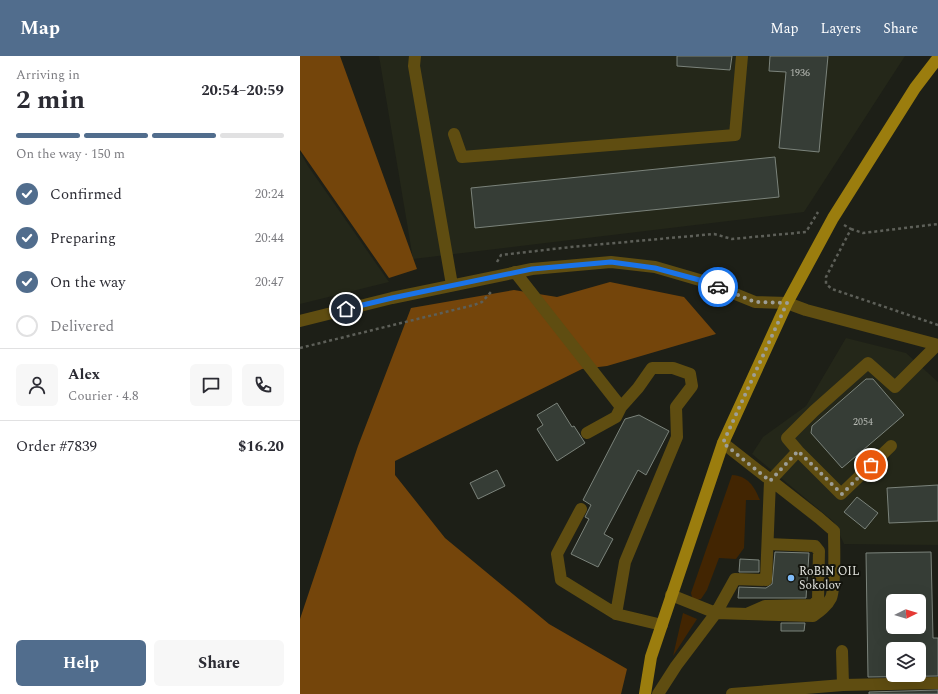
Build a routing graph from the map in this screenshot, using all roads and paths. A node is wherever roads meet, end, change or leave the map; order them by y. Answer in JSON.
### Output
{"nodes":[{"id":1,"x":415,"y":56,"type":"edge"},
{"id":2,"x":742,"y":56,"type":"edge"},
{"id":3,"x":938,"y":58,"type":"edge"},
{"id":4,"x":454,"y":134,"type":"dead end"},
{"id":5,"x":938,"y":224,"type":"edge"},
{"id":6,"x":851,"y":229,"type":"dead end"},
{"id":7,"x":515,"y":272,"type":"junction"},
{"id":8,"x":452,"y":285,"type":"junction"},
{"id":9,"x":787,"y":303,"type":"junction"},
{"id":10,"x":300,"y":321,"type":"edge"},
{"id":11,"x":937,"y":345,"type":"edge"},
{"id":12,"x":621,"y":407,"type":"junction"},
{"id":13,"x":587,"y":432,"type":"dead end"},
{"id":14,"x":723,"y":443,"type":"junction"},
{"id":15,"x":891,"y":446,"type":"dead end"},
{"id":16,"x":798,"y":451,"type":"junction"},
{"id":17,"x":770,"y":481,"type":"junction"},
{"id":18,"x":582,"y":509,"type":"dead end"},
{"id":19,"x":768,"y":544,"type":"junction"},
{"id":20,"x":671,"y":595,"type":"junction"},
{"id":21,"x":716,"y":613,"type":"junction"},
{"id":22,"x":616,"y":614,"type":"junction"},
{"id":23,"x":746,"y":614,"type":"junction"},
{"id":24,"x":662,"y":625,"type":"junction"},
{"id":25,"x":842,"y":651,"type":"dead end"},
{"id":26,"x":938,"y":683,"type":"edge"},
{"id":27,"x":843,"y":685,"type":"junction"},
{"id":28,"x":645,"y":694,"type":"edge"},
{"id":29,"x":658,"y":694,"type":"edge"},
{"id":30,"x":732,"y":694,"type":"edge"}],
"edges":[{"from":1,"to":8,"type":"street"},
{"from":2,"to":4,"type":"street"},
{"from":3,"to":9,"type":"main road"},
{"from":5,"to":6,"type":"path"},
{"from":7,"to":8,"type":"street"},
{"from":7,"to":9,"type":"street"},
{"from":7,"to":12,"type":"street"},
{"from":8,"to":10,"type":"street"},
{"from":9,"to":11,"type":"street"},
{"from":9,"to":14,"type":"main road"},
{"from":11,"to":16,"type":"street"},
{"from":12,"to":13,"type":"street"},
{"from":12,"to":22,"type":"street"},
{"from":14,"to":17,"type":"street"},
{"from":14,"to":20,"type":"main road"},
{"from":15,"to":16,"type":"street"},
{"from":16,"to":17,"type":"street"},
{"from":17,"to":19,"type":"street"},
{"from":17,"to":23,"type":"street"},
{"from":18,"to":22,"type":"street"},
{"from":19,"to":21,"type":"street"},
{"from":19,"to":23,"type":"street"},
{"from":20,"to":21,"type":"street"},
{"from":20,"to":24,"type":"main road"},
{"from":21,"to":23,"type":"street"},
{"from":21,"to":29,"type":"street"},
{"from":22,"to":24,"type":"street"},
{"from":24,"to":28,"type":"main road"},
{"from":25,"to":27,"type":"street"},
{"from":26,"to":27,"type":"street"},
{"from":27,"to":30,"type":"street"}]}
